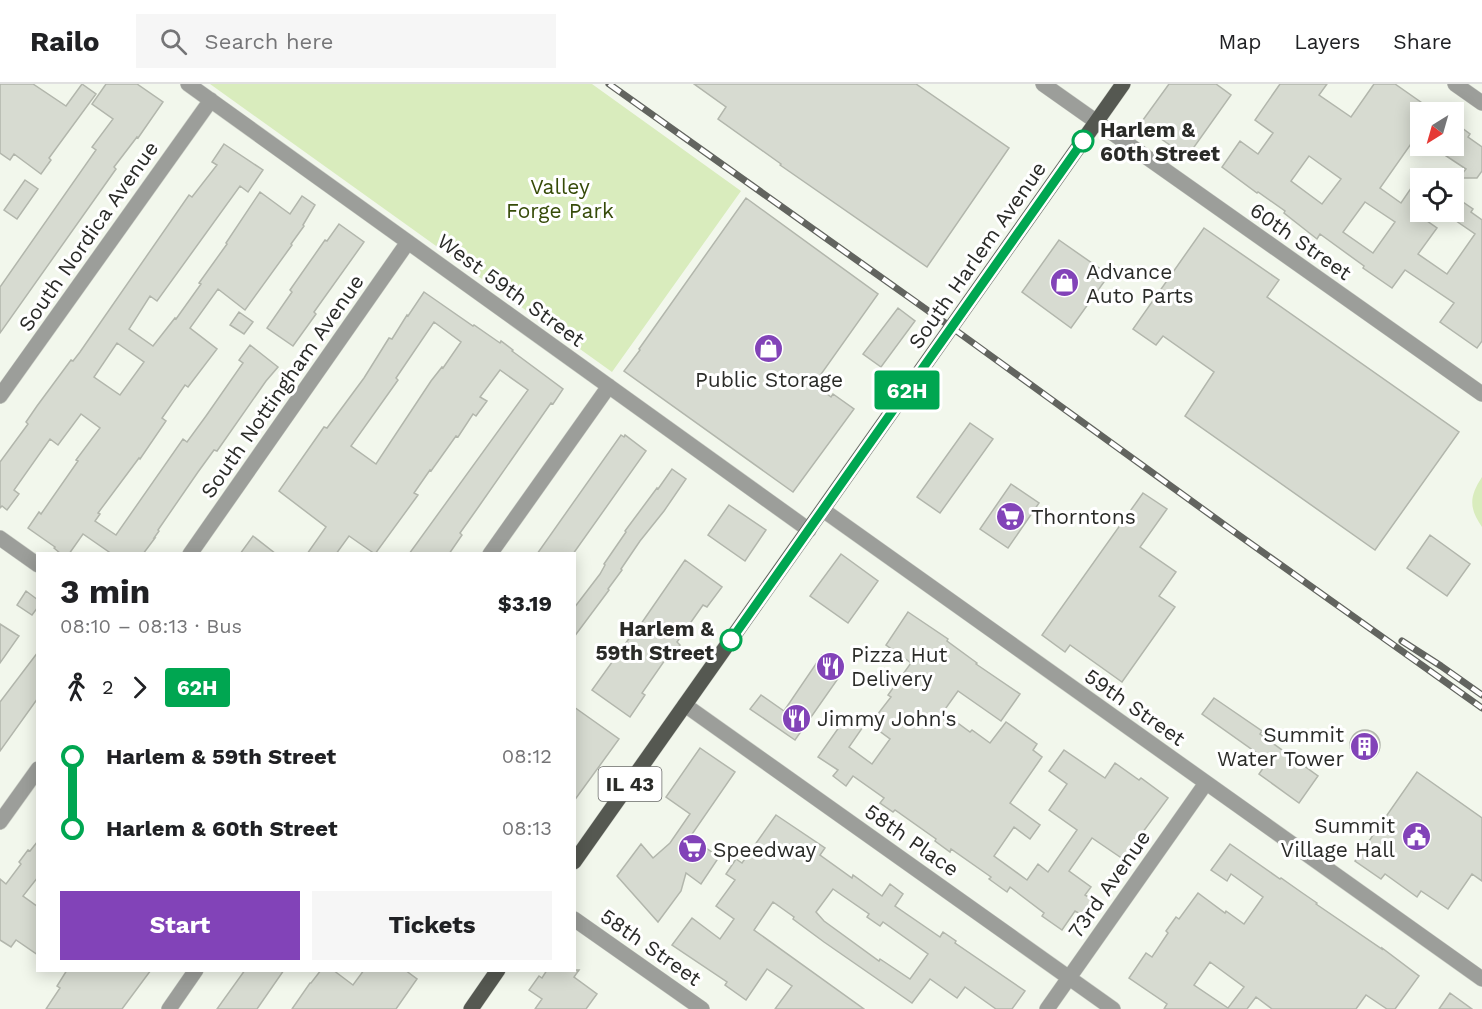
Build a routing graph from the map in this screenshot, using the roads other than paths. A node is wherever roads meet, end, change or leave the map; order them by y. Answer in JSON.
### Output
{"nodes":[{"id":1,"x":188,"y":84,"type":"edge"},
{"id":2,"x":1043,"y":84,"type":"edge"},
{"id":3,"x":1123,"y":84,"type":"edge"},
{"id":4,"x":1455,"y":84,"type":"edge"},
{"id":5,"x":211,"y":100,"type":"junction"},
{"id":6,"x":1482,"y":104,"type":"edge"},
{"id":7,"x":1096,"y":122,"type":"junction"},
{"id":8,"x":408,"y":242,"type":"junction"},
{"id":9,"x":609,"y":386,"type":"junction"},
{"id":10,"x":1482,"y":394,"type":"edge"},
{"id":11,"x":0,"y":396,"type":"edge"},
{"id":12,"x":823,"y":510,"type":"junction"},
{"id":13,"x":808,"y":530,"type":"junction"},
{"id":14,"x":0,"y":538,"type":"edge"},
{"id":15,"x":191,"y":552,"type":"edge"},
{"id":16,"x":491,"y":552,"type":"edge"},
{"id":17,"x":36,"y":564,"type":"edge"},
{"id":18,"x":686,"y":705,"type":"junction"},
{"id":19,"x":36,"y":772,"type":"edge"},
{"id":20,"x":1206,"y":783,"type":"junction"},
{"id":21,"x":0,"y":822,"type":"edge"},
{"id":22,"x":576,"y":859,"type":"edge"},
{"id":23,"x":576,"y":919,"type":"edge"},
{"id":24,"x":195,"y":972,"type":"edge"},
{"id":25,"x":497,"y":972,"type":"edge"},
{"id":26,"x":1069,"y":978,"type":"junction"},
{"id":27,"x":1482,"y":979,"type":"edge"},
{"id":28,"x":169,"y":1009,"type":"edge"},
{"id":29,"x":471,"y":1009,"type":"edge"},
{"id":30,"x":702,"y":1009,"type":"edge"},
{"id":31,"x":1047,"y":1009,"type":"edge"},
{"id":32,"x":1113,"y":1009,"type":"edge"}],
"edges":[{"from":1,"to":5,"type":"street","name":"West 59th Street"},
{"from":2,"to":7,"type":"street","name":"60th Street"},
{"from":3,"to":7,"type":"main road","name":"South Harlem Avenue","number":"IL 43"},
{"from":4,"to":6,"type":"street"},
{"from":5,"to":8,"type":"street","name":"West 59th Street"},
{"from":5,"to":11,"type":"street","name":"South Nordica Avenue"},
{"from":7,"to":10,"type":"street","name":"60th Street"},
{"from":7,"to":12,"type":"main road","name":"South Harlem Avenue","number":"IL 43"},
{"from":8,"to":9,"type":"street","name":"West 59th Street"},
{"from":8,"to":15,"type":"street","name":"South Nottingham Avenue"},
{"from":9,"to":13,"type":"street","name":"West 59th Street"},
{"from":9,"to":16,"type":"street"},
{"from":12,"to":13,"type":"main road","name":"South Harlem Avenue","number":"IL 43"},
{"from":12,"to":20,"type":"street","name":"59th Street"},
{"from":13,"to":18,"type":"main road","name":"South Harlem Avenue","number":"IL 43"},
{"from":14,"to":17,"type":"street"},
{"from":18,"to":22,"type":"main road","name":"South Harlem Avenue","number":"IL 43"},
{"from":18,"to":26,"type":"street","name":"58th Place"},
{"from":19,"to":21,"type":"street"},
{"from":20,"to":26,"type":"street","name":"73rd Avenue"},
{"from":20,"to":27,"type":"street","name":"59th Street"},
{"from":23,"to":30,"type":"street","name":"58th Street"},
{"from":24,"to":28,"type":"street"},
{"from":25,"to":29,"type":"main road"},
{"from":26,"to":31,"type":"street","name":"73rd Avenue"},
{"from":26,"to":32,"type":"street","name":"58th Place"}]}
